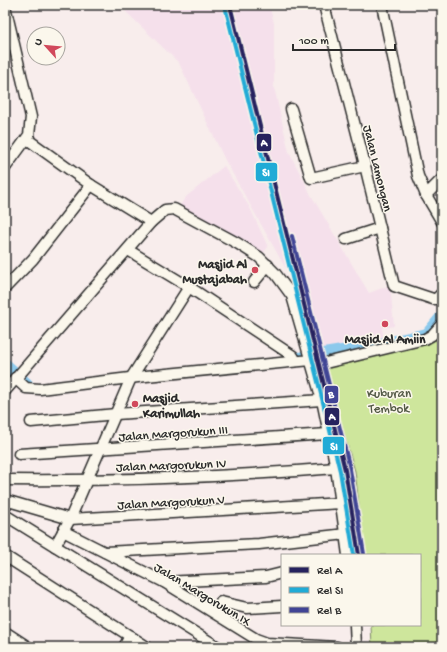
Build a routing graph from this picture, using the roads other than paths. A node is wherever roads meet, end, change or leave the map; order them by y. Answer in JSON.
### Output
{"nodes":[{"id":1,"x":324,"y":5,"type":"edge"},
{"id":2,"x":382,"y":5,"type":"edge"},
{"id":3,"x":5,"y":6,"type":"edge"},
{"id":4,"x":291,"y":109,"type":"dead end"},
{"id":5,"x":27,"y":138,"type":"junction"},
{"id":6,"x":365,"y":166,"type":"junction"},
{"id":7,"x":5,"y":168,"type":"edge"},
{"id":8,"x":442,"y":179,"type":"edge"},
{"id":9,"x":91,"y":185,"type":"junction"},
{"id":10,"x":426,"y":195,"type":"junction"},
{"id":11,"x":151,"y":222,"type":"junction"},
{"id":12,"x":442,"y":222,"type":"edge"},
{"id":13,"x":380,"y":228,"type":"junction"},
{"id":14,"x":346,"y":239,"type":"dead end"},
{"id":15,"x":128,"y":250,"type":"junction"},
{"id":16,"x":268,"y":265,"type":"junction"},
{"id":17,"x":254,"y":282,"type":"dead end"},
{"id":18,"x":188,"y":287,"type":"junction"},
{"id":19,"x":5,"y":288,"type":"edge"},
{"id":20,"x":442,"y":293,"type":"edge"},
{"id":21,"x":442,"y":324,"type":"edge"},
{"id":22,"x":295,"y":360,"type":"junction"},
{"id":23,"x":311,"y":360,"type":"junction"},
{"id":24,"x":132,"y":376,"type":"junction"},
{"id":25,"x":16,"y":377,"type":"junction"},
{"id":26,"x":5,"y":391,"type":"edge"},
{"id":27,"x":322,"y":400,"type":"junction"},
{"id":28,"x":116,"y":414,"type":"junction"},
{"id":29,"x":31,"y":422,"type":"dead end"},
{"id":30,"x":328,"y":434,"type":"junction"},
{"id":31,"x":99,"y":449,"type":"junction"},
{"id":32,"x":19,"y":454,"type":"dead end"},
{"id":33,"x":336,"y":468,"type":"junction"},
{"id":34,"x":6,"y":480,"type":"dead end"},
{"id":35,"x":87,"y":480,"type":"junction"},
{"id":36,"x":5,"y":500,"type":"edge"},
{"id":37,"x":342,"y":503,"type":"junction"},
{"id":38,"x":5,"y":515,"type":"edge"},
{"id":39,"x":70,"y":519,"type":"junction"},
{"id":40,"x":63,"y":531,"type":"junction"},
{"id":41,"x":346,"y":534,"type":"junction"},
{"id":42,"x":55,"y":546,"type":"junction"},
{"id":43,"x":105,"y":552,"type":"junction"},
{"id":44,"x":348,"y":554,"type":"edge"},
{"id":45,"x":5,"y":556,"type":"edge"},
{"id":46,"x":281,"y":573,"type":"edge"},
{"id":47,"x":164,"y":582,"type":"junction"},
{"id":48,"x":221,"y":602,"type":"dead end"},
{"id":49,"x":281,"y":606,"type":"edge"},
{"id":50,"x":355,"y":626,"type":"edge"},
{"id":51,"x":5,"y":632,"type":"edge"},
{"id":52,"x":130,"y":636,"type":"junction"},
{"id":53,"x":28,"y":647,"type":"edge"},
{"id":54,"x":124,"y":647,"type":"edge"},
{"id":55,"x":147,"y":647,"type":"edge"},
{"id":56,"x":218,"y":647,"type":"edge"},
{"id":57,"x":338,"y":647,"type":"edge"},
{"id":58,"x":356,"y":647,"type":"edge"}],
"edges":[{"from":1,"to":6,"type":"street","name":"Jalan Lamongan"},
{"from":2,"to":10,"type":"street"},
{"from":3,"to":5,"type":"street"},
{"from":4,"to":6,"type":"street"},
{"from":5,"to":7,"type":"street"},
{"from":5,"to":9,"type":"street"},
{"from":6,"to":13,"type":"street","name":"Jalan Lamongan"},
{"from":8,"to":10,"type":"street"},
{"from":9,"to":11,"type":"street"},
{"from":9,"to":19,"type":"street"},
{"from":10,"to":12,"type":"street"},
{"from":11,"to":15,"type":"street"},
{"from":11,"to":16,"type":"street"},
{"from":13,"to":14,"type":"street"},
{"from":13,"to":20,"type":"street","name":"Jalan Lamongan"},
{"from":15,"to":18,"type":"street"},
{"from":15,"to":25,"type":"street"},
{"from":16,"to":17,"type":"street"},
{"from":16,"to":23,"type":"street"},
{"from":18,"to":22,"type":"street"},
{"from":18,"to":24,"type":"street"},
{"from":21,"to":23,"type":"street"},
{"from":22,"to":23,"type":"street"},
{"from":22,"to":24,"type":"street"},
{"from":23,"to":27,"type":"street"},
{"from":24,"to":25,"type":"street"},
{"from":24,"to":28,"type":"street"},
{"from":25,"to":26,"type":"street"},
{"from":27,"to":28,"type":"street"},
{"from":27,"to":30,"type":"street"},
{"from":28,"to":29,"type":"street"},
{"from":28,"to":31,"type":"street"},
{"from":30,"to":31,"type":"street","name":"Jalan Margorukun III"},
{"from":30,"to":33,"type":"street"},
{"from":31,"to":32,"type":"street","name":"Jalan Margorukun III"},
{"from":31,"to":35,"type":"street"},
{"from":33,"to":35,"type":"street","name":"Jalan Margorukun IV"},
{"from":33,"to":37,"type":"street"},
{"from":34,"to":35,"type":"street","name":"Jalan Margorukun IV"},
{"from":35,"to":39,"type":"street"},
{"from":36,"to":39,"type":"street","name":"Jalan Margorukun V"},
{"from":37,"to":39,"type":"street","name":"Jalan Margorukun V"},
{"from":37,"to":41,"type":"street"},
{"from":38,"to":42,"type":"street"},
{"from":39,"to":40,"type":"street"},
{"from":40,"to":42,"type":"street"},
{"from":40,"to":43,"type":"street","name":"Jalan Margorukun IX"},
{"from":41,"to":43,"type":"street"},
{"from":41,"to":44,"type":"street"},
{"from":42,"to":56,"type":"street"},
{"from":43,"to":47,"type":"street","name":"Jalan Margorukun IX"},
{"from":45,"to":52,"type":"street"},
{"from":46,"to":47,"type":"street"},
{"from":47,"to":57,"type":"street","name":"Jalan Margorukun IX"},
{"from":48,"to":49,"type":"street"},
{"from":50,"to":58,"type":"street"},
{"from":51,"to":53,"type":"street"},
{"from":52,"to":54,"type":"street"},
{"from":52,"to":55,"type":"street"}]}
